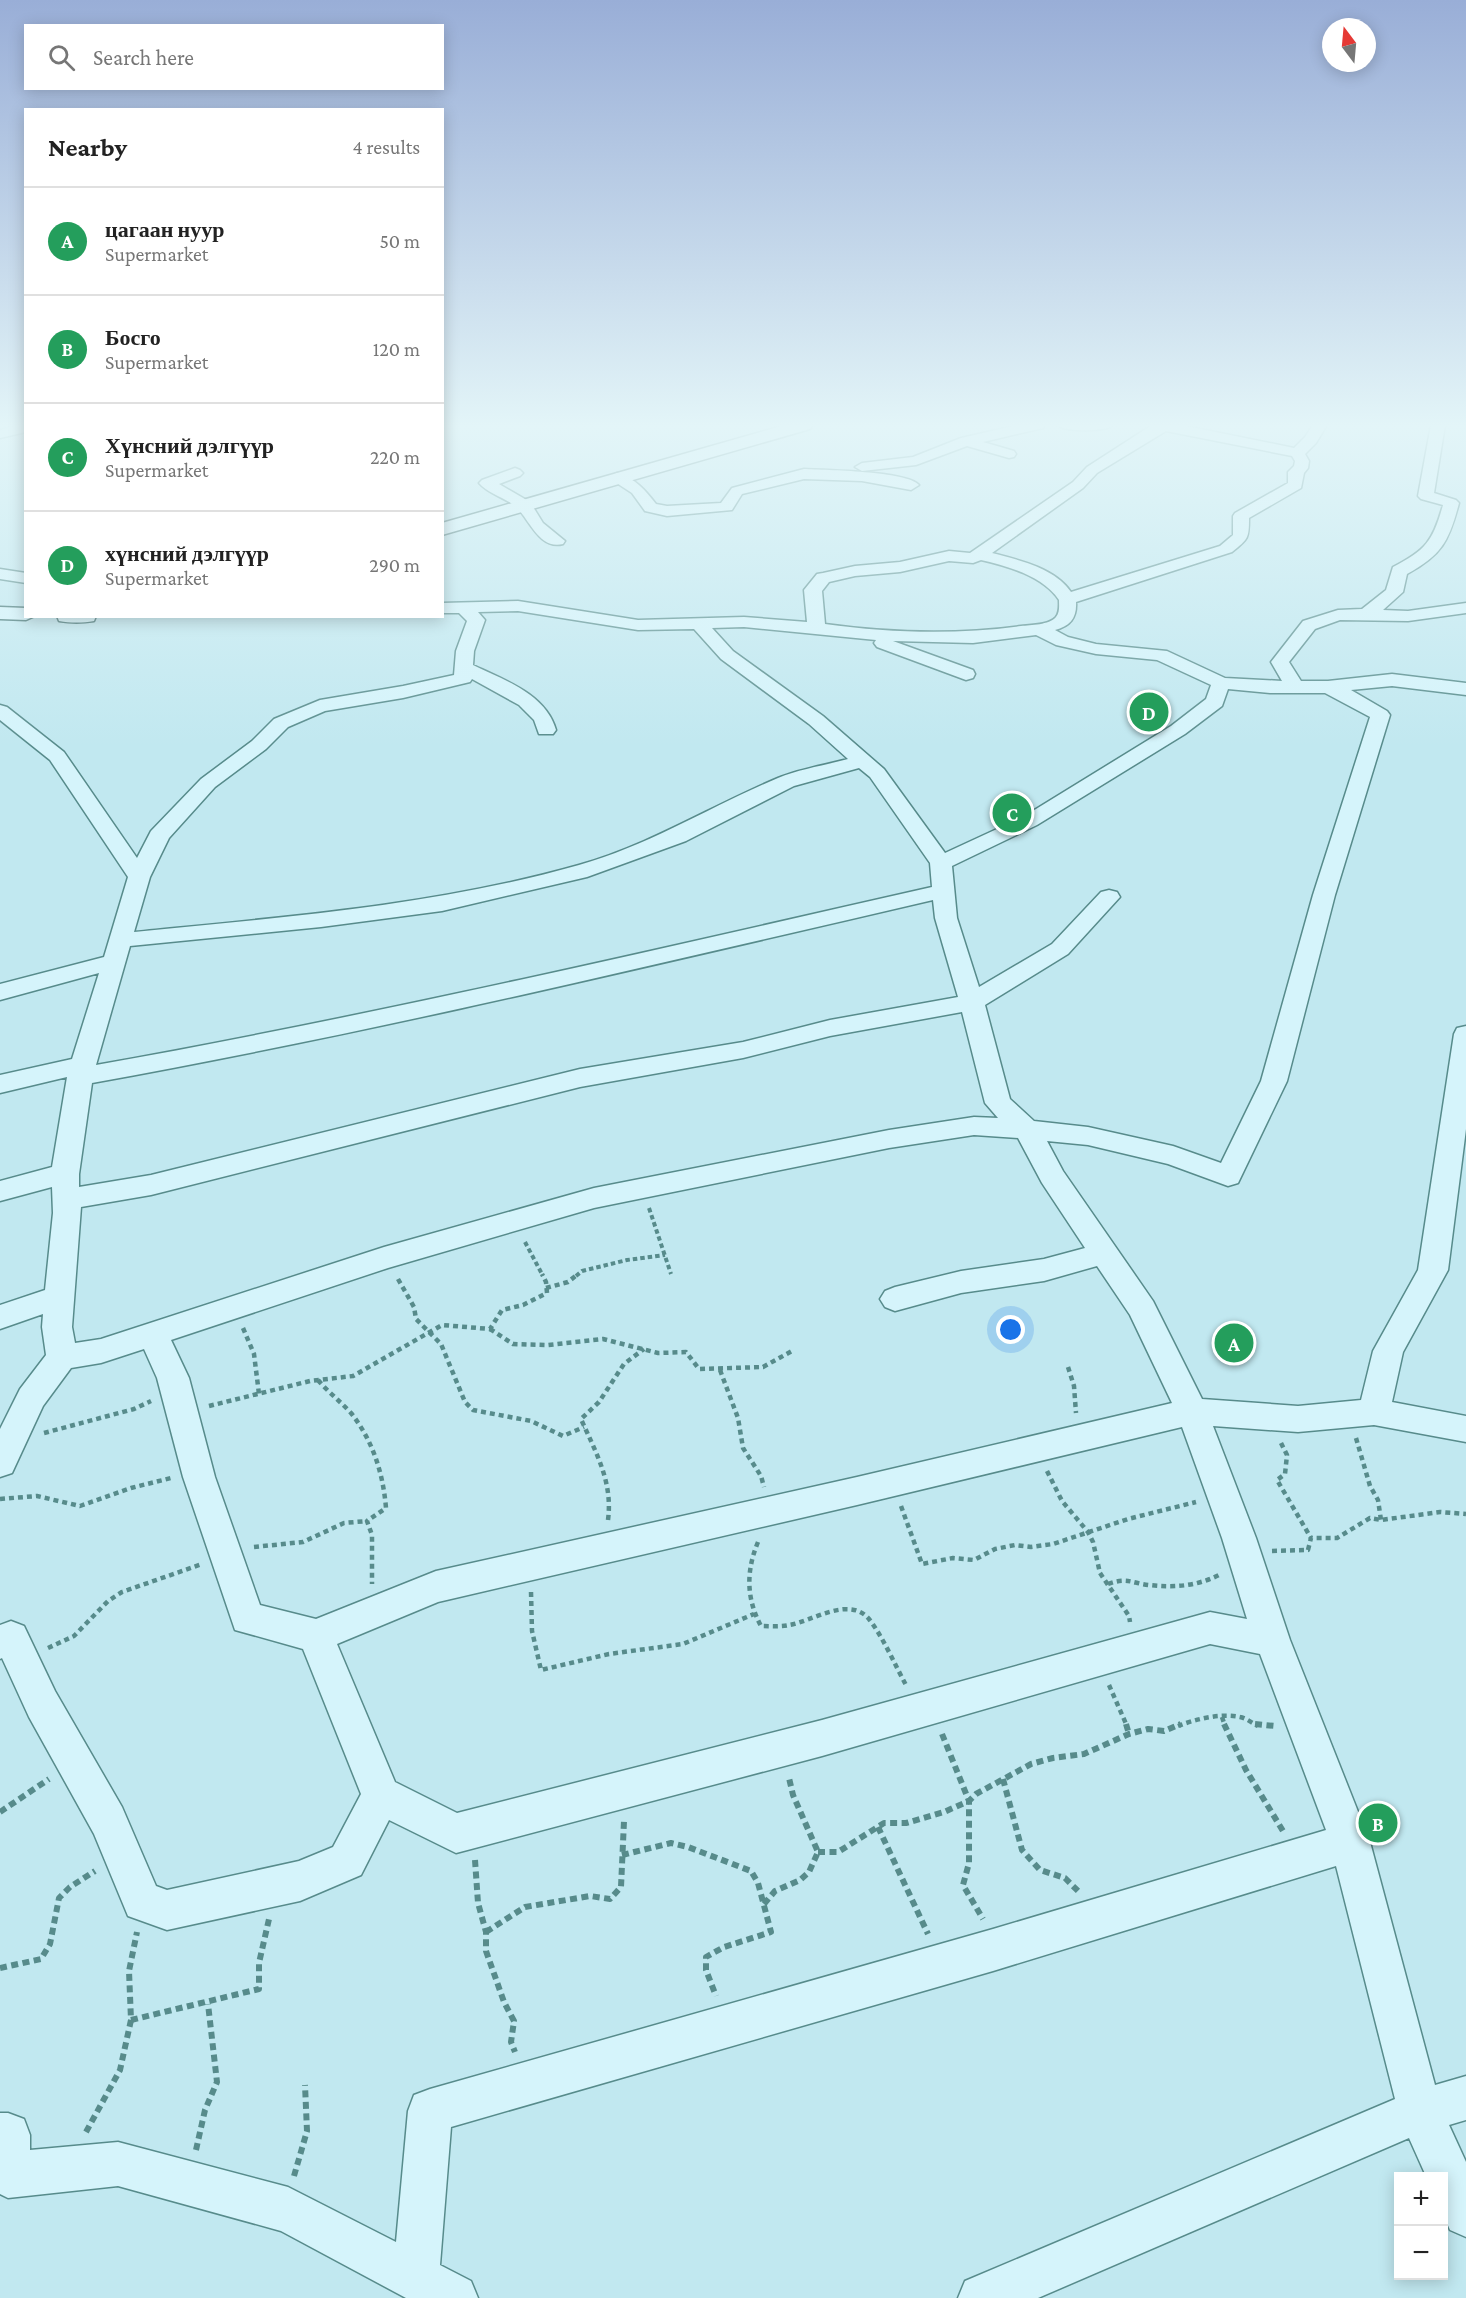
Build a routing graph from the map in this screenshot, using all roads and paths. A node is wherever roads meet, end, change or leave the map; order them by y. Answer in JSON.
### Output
{"nodes":[{"id":1,"x":545,"y":532,"type":"edge"},
{"id":2,"x":1011,"y":532,"type":"edge"},
{"id":3,"x":1240,"y":532,"type":"edge"},
{"id":4,"x":1443,"y":532,"type":"edge"},
{"id":5,"x":557,"y":541,"type":"dead end"},
{"id":6,"x":979,"y":555,"type":"junction"},
{"id":7,"x":0,"y":574,"type":"edge"},
{"id":8,"x":24,"y":578,"type":"edge"},
{"id":9,"x":1067,"y":599,"type":"junction"},
{"id":10,"x":453,"y":608,"type":"edge"},
{"id":11,"x":1466,"y":608,"type":"edge"},
{"id":12,"x":0,"y":613,"type":"edge"},
{"id":13,"x":24,"y":614,"type":"edge"},
{"id":14,"x":1366,"y":614,"type":"junction"},
{"id":15,"x":698,"y":623,"type":"junction"},
{"id":16,"x":816,"y":628,"type":"junction"},
{"id":17,"x":1040,"y":629,"type":"junction"},
{"id":18,"x":859,"y":634,"type":"junction"},
{"id":19,"x":464,"y":668,"type":"junction"},
{"id":20,"x":966,"y":674,"type":"dead end"},
{"id":21,"x":1221,"y":683,"type":"junction"},
{"id":22,"x":1295,"y":687,"type":"junction"},
{"id":23,"x":1328,"y":687,"type":"junction"},
{"id":24,"x":1466,"y":689,"type":"edge"},
{"id":25,"x":0,"y":711,"type":"edge"},
{"id":26,"x":546,"y":730,"type":"dead end"},
{"id":27,"x":862,"y":761,"type":"junction"},
{"id":28,"x":140,"y":877,"type":"junction"},
{"id":29,"x":943,"y":877,"type":"junction"},
{"id":30,"x":1109,"y":897,"type":"dead end"},
{"id":31,"x":118,"y":950,"type":"junction"},
{"id":32,"x":0,"y":992,"type":"edge"},
{"id":33,"x":972,"y":1002,"type":"junction"},
{"id":34,"x":1466,"y":1034,"type":"edge"},
{"id":35,"x":82,"y":1070,"type":"junction"},
{"id":36,"x":0,"y":1084,"type":"edge"},
{"id":37,"x":1027,"y":1129,"type":"junction"},
{"id":38,"x":66,"y":1187,"type":"junction"},
{"id":39,"x":639,"y":1189,"type":"junction"},
{"id":40,"x":0,"y":1191,"type":"edge"},
{"id":41,"x":511,"y":1221,"type":"junction"},
{"id":42,"x":1105,"y":1253,"type":"junction"},
{"id":43,"x":665,"y":1255,"type":"junction"},
{"id":44,"x":384,"y":1258,"type":"junction"},
{"id":45,"x":671,"y":1274,"type":"dead end"},
{"id":46,"x":546,"y":1288,"type":"junction"},
{"id":47,"x":60,"y":1297,"type":"junction"},
{"id":48,"x":895,"y":1299,"type":"dead end"},
{"id":49,"x":233,"y":1308,"type":"junction"},
{"id":50,"x":0,"y":1317,"type":"edge"},
{"id":51,"x":490,"y":1329,"type":"junction"},
{"id":52,"x":428,"y":1332,"type":"junction"},
{"id":53,"x":153,"y":1335,"type":"junction"},
{"id":54,"x":644,"y":1349,"type":"junction"},
{"id":55,"x":792,"y":1351,"type":"dead end"},
{"id":56,"x":62,"y":1357,"type":"junction"},
{"id":57,"x":1068,"y":1367,"type":"dead end"},
{"id":58,"x":720,"y":1370,"type":"junction"},
{"id":59,"x":318,"y":1380,"type":"junction"},
{"id":60,"x":259,"y":1394,"type":"junction"},
{"id":61,"x":179,"y":1401,"type":"junction"},
{"id":62,"x":1192,"y":1411,"type":"junction"},
{"id":63,"x":1374,"y":1412,"type":"junction"},
{"id":64,"x":1275,"y":1417,"type":"junction"},
{"id":65,"x":584,"y":1427,"type":"junction"},
{"id":66,"x":1466,"y":1429,"type":"edge"},
{"id":67,"x":15,"y":1434,"type":"junction"},
{"id":68,"x":1082,"y":1437,"type":"junction"},
{"id":69,"x":1037,"y":1448,"type":"junction"},
{"id":70,"x":1362,"y":1453,"type":"dead end"},
{"id":71,"x":0,"y":1463,"type":"edge"},
{"id":72,"x":197,"y":1469,"type":"junction"},
{"id":73,"x":759,"y":1472,"type":"dead end"},
{"id":74,"x":898,"y":1482,"type":"junction"},
{"id":75,"x":1223,"y":1494,"type":"junction"},
{"id":76,"x":0,"y":1499,"type":"edge"},
{"id":77,"x":771,"y":1511,"type":"junction"},
{"id":78,"x":1466,"y":1514,"type":"edge"},
{"id":79,"x":1382,"y":1520,"type":"junction"},
{"id":80,"x":367,"y":1521,"type":"junction"},
{"id":81,"x":1088,"y":1532,"type":"junction"},
{"id":82,"x":1311,"y":1538,"type":"junction"},
{"id":83,"x":611,"y":1547,"type":"junction"},
{"id":84,"x":225,"y":1552,"type":"junction"},
{"id":85,"x":1246,"y":1560,"type":"junction"},
{"id":86,"x":526,"y":1566,"type":"junction"},
{"id":87,"x":1108,"y":1584,"type":"junction"},
{"id":88,"x":376,"y":1611,"type":"junction"},
{"id":89,"x":754,"y":1614,"type":"junction"},
{"id":90,"x":316,"y":1636,"type":"junction"},
{"id":91,"x":1272,"y":1640,"type":"junction"},
{"id":92,"x":1143,"y":1647,"type":"junction"},
{"id":93,"x":10,"y":1650,"type":"edge"},
{"id":94,"x":1089,"y":1662,"type":"junction"},
{"id":95,"x":929,"y":1708,"type":"junction"},
{"id":96,"x":1222,"y":1717,"type":"junction"},
{"id":97,"x":1304,"y":1721,"type":"junction"},
{"id":98,"x":1129,"y":1734,"type":"junction"},
{"id":99,"x":779,"y":1749,"type":"junction"},
{"id":100,"x":76,"y":1764,"type":"junction"},
{"id":101,"x":1003,"y":1779,"type":"junction"},
{"id":102,"x":614,"y":1792,"type":"junction"},
{"id":103,"x":381,"y":1796,"type":"junction"},
{"id":104,"x":969,"y":1801,"type":"junction"},
{"id":105,"x":0,"y":1812,"type":"edge"},
{"id":106,"x":878,"y":1827,"type":"junction"},
{"id":107,"x":476,"y":1828,"type":"junction"},
{"id":108,"x":1350,"y":1842,"type":"junction"},
{"id":109,"x":121,"y":1851,"type":"junction"},
{"id":110,"x":818,"y":1852,"type":"junction"},
{"id":111,"x":622,"y":1855,"type":"junction"},
{"id":112,"x":1295,"y":1859,"type":"junction"},
{"id":113,"x":274,"y":1886,"type":"junction"},
{"id":114,"x":764,"y":1904,"type":"junction"},
{"id":115,"x":152,"y":1905,"type":"junction"},
{"id":116,"x":1097,"y":1919,"type":"junction"},
{"id":117,"x":486,"y":1932,"type":"junction"},
{"id":118,"x":993,"y":1950,"type":"junction"},
{"id":119,"x":938,"y":1966,"type":"junction"},
{"id":120,"x":0,"y":1968,"type":"edge"},
{"id":121,"x":706,"y":1970,"type":"dead end"},
{"id":122,"x":208,"y":2004,"type":"junction"},
{"id":123,"x":131,"y":2020,"type":"junction"},
{"id":124,"x":525,"y":2084,"type":"junction"},
{"id":125,"x":305,"y":2085,"type":"dead end"},
{"id":126,"x":1466,"y":2098,"type":"edge"},
{"id":127,"x":1420,"y":2111,"type":"junction"},
{"id":128,"x":0,"y":2135,"type":"edge"},
{"id":129,"x":64,"y":2169,"type":"junction"},
{"id":130,"x":188,"y":2183,"type":"junction"},
{"id":131,"x":288,"y":2210,"type":"junction"},
{"id":132,"x":1466,"y":2214,"type":"edge"},
{"id":133,"x":435,"y":2288,"type":"edge"},
{"id":134,"x":982,"y":2298,"type":"edge"}],
"edges":[{"from":1,"to":5,"type":"street"},
{"from":2,"to":6,"type":"street"},
{"from":3,"to":9,"type":"street"},
{"from":4,"to":14,"type":"street"},
{"from":6,"to":9,"type":"street"},
{"from":6,"to":16,"type":"street"},
{"from":7,"to":8,"type":"street"},
{"from":9,"to":17,"type":"street"},
{"from":10,"to":15,"type":"street"},
{"from":10,"to":19,"type":"street"},
{"from":11,"to":14,"type":"street"},
{"from":12,"to":13,"type":"main road"},
{"from":14,"to":22,"type":"street"},
{"from":15,"to":16,"type":"street"},
{"from":15,"to":27,"type":"street"},
{"from":16,"to":18,"type":"street"},
{"from":17,"to":18,"type":"street"},
{"from":17,"to":21,"type":"street"},
{"from":18,"to":20,"type":"street"},
{"from":19,"to":26,"type":"street"},
{"from":19,"to":28,"type":"street"},
{"from":21,"to":22,"type":"street"},
{"from":21,"to":29,"type":"street"},
{"from":22,"to":23,"type":"street"},
{"from":23,"to":24,"type":"street"},
{"from":23,"to":37,"type":"street"},
{"from":25,"to":28,"type":"street"},
{"from":27,"to":29,"type":"street"},
{"from":27,"to":31,"type":"street"},
{"from":28,"to":31,"type":"street"},
{"from":29,"to":33,"type":"street"},
{"from":29,"to":35,"type":"street"},
{"from":30,"to":33,"type":"street"},
{"from":31,"to":32,"type":"street"},
{"from":31,"to":35,"type":"street"},
{"from":33,"to":37,"type":"street"},
{"from":33,"to":38,"type":"street"},
{"from":34,"to":63,"type":"street"},
{"from":35,"to":36,"type":"street"},
{"from":35,"to":38,"type":"street"},
{"from":37,"to":39,"type":"street"},
{"from":37,"to":42,"type":"street"},
{"from":38,"to":40,"type":"street"},
{"from":38,"to":47,"type":"street"},
{"from":39,"to":41,"type":"street"},
{"from":39,"to":43,"type":"path"},
{"from":41,"to":44,"type":"street"},
{"from":41,"to":46,"type":"path"},
{"from":42,"to":48,"type":"street"},
{"from":42,"to":62,"type":"street"},
{"from":43,"to":45,"type":"path"},
{"from":43,"to":46,"type":"path"},
{"from":44,"to":49,"type":"street"},
{"from":44,"to":52,"type":"path"},
{"from":46,"to":51,"type":"path"},
{"from":47,"to":50,"type":"street"},
{"from":47,"to":56,"type":"street"},
{"from":49,"to":53,"type":"street"},
{"from":49,"to":60,"type":"path"},
{"from":51,"to":52,"type":"path"},
{"from":51,"to":54,"type":"path"},
{"from":52,"to":59,"type":"path"},
{"from":52,"to":65,"type":"path"},
{"from":53,"to":56,"type":"street"},
{"from":53,"to":61,"type":"street"},
{"from":54,"to":58,"type":"path"},
{"from":54,"to":65,"type":"path"},
{"from":55,"to":58,"type":"path"},
{"from":56,"to":67,"type":"street"},
{"from":57,"to":68,"type":"path"},
{"from":58,"to":73,"type":"path"},
{"from":59,"to":60,"type":"path"},
{"from":59,"to":80,"type":"path"},
{"from":60,"to":61,"type":"path"},
{"from":61,"to":67,"type":"path"},
{"from":61,"to":72,"type":"street"},
{"from":62,"to":64,"type":"street"},
{"from":62,"to":68,"type":"street"},
{"from":62,"to":75,"type":"street"},
{"from":63,"to":64,"type":"street"},
{"from":63,"to":66,"type":"street"},
{"from":64,"to":82,"type":"path"},
{"from":65,"to":83,"type":"path"},
{"from":67,"to":71,"type":"street"},
{"from":68,"to":69,"type":"street"},
{"from":69,"to":74,"type":"street"},
{"from":69,"to":81,"type":"path"},
{"from":70,"to":79,"type":"path"},
{"from":72,"to":76,"type":"path"},
{"from":72,"to":84,"type":"street"},
{"from":74,"to":77,"type":"street"},
{"from":74,"to":81,"type":"path"},
{"from":75,"to":81,"type":"path"},
{"from":75,"to":85,"type":"street"},
{"from":77,"to":83,"type":"street"},
{"from":77,"to":89,"type":"path"},
{"from":78,"to":79,"type":"path"},
{"from":79,"to":82,"type":"path"},
{"from":80,"to":84,"type":"path"},
{"from":80,"to":88,"type":"path"},
{"from":81,"to":87,"type":"path"},
{"from":82,"to":85,"type":"path"},
{"from":83,"to":86,"type":"street"},
{"from":84,"to":90,"type":"street"},
{"from":84,"to":93,"type":"path"},
{"from":85,"to":87,"type":"path"},
{"from":85,"to":91,"type":"street"},
{"from":86,"to":88,"type":"street"},
{"from":86,"to":89,"type":"path"},
{"from":87,"to":92,"type":"path"},
{"from":88,"to":90,"type":"street"},
{"from":89,"to":95,"type":"path"},
{"from":90,"to":103,"type":"street"},
{"from":91,"to":92,"type":"street"},
{"from":91,"to":97,"type":"street"},
{"from":92,"to":94,"type":"street"},
{"from":93,"to":100,"type":"street"},
{"from":94,"to":95,"type":"street"},
{"from":94,"to":98,"type":"path"},
{"from":95,"to":99,"type":"street"},
{"from":95,"to":104,"type":"path"},
{"from":96,"to":97,"type":"path"},
{"from":96,"to":98,"type":"path"},
{"from":96,"to":112,"type":"path"},
{"from":97,"to":108,"type":"street"},
{"from":98,"to":101,"type":"path"},
{"from":99,"to":102,"type":"street"},
{"from":99,"to":110,"type":"path"},
{"from":100,"to":105,"type":"path"},
{"from":100,"to":109,"type":"street"},
{"from":101,"to":104,"type":"path"},
{"from":101,"to":116,"type":"path"},
{"from":102,"to":107,"type":"street"},
{"from":102,"to":111,"type":"path"},
{"from":103,"to":107,"type":"street"},
{"from":103,"to":113,"type":"street"},
{"from":104,"to":106,"type":"path"},
{"from":104,"to":118,"type":"path"},
{"from":106,"to":110,"type":"path"},
{"from":106,"to":119,"type":"path"},
{"from":107,"to":117,"type":"path"},
{"from":108,"to":112,"type":"street"},
{"from":108,"to":127,"type":"street"},
{"from":109,"to":115,"type":"street"},
{"from":109,"to":120,"type":"path"},
{"from":110,"to":114,"type":"path"},
{"from":111,"to":114,"type":"path"},
{"from":111,"to":117,"type":"path"},
{"from":112,"to":116,"type":"street"},
{"from":113,"to":115,"type":"street"},
{"from":113,"to":122,"type":"path"},
{"from":114,"to":121,"type":"path"},
{"from":115,"to":123,"type":"path"},
{"from":116,"to":118,"type":"street"},
{"from":117,"to":124,"type":"path"},
{"from":118,"to":119,"type":"street"},
{"from":119,"to":124,"type":"street"},
{"from":122,"to":123,"type":"path"},
{"from":122,"to":130,"type":"path"},
{"from":123,"to":129,"type":"path"},
{"from":124,"to":133,"type":"street"},
{"from":125,"to":131,"type":"path"},
{"from":126,"to":127,"type":"street"},
{"from":127,"to":132,"type":"street"},
{"from":127,"to":134,"type":"street"},
{"from":128,"to":129,"type":"street"},
{"from":129,"to":130,"type":"street"},
{"from":130,"to":131,"type":"street"},
{"from":131,"to":133,"type":"street"}]}
